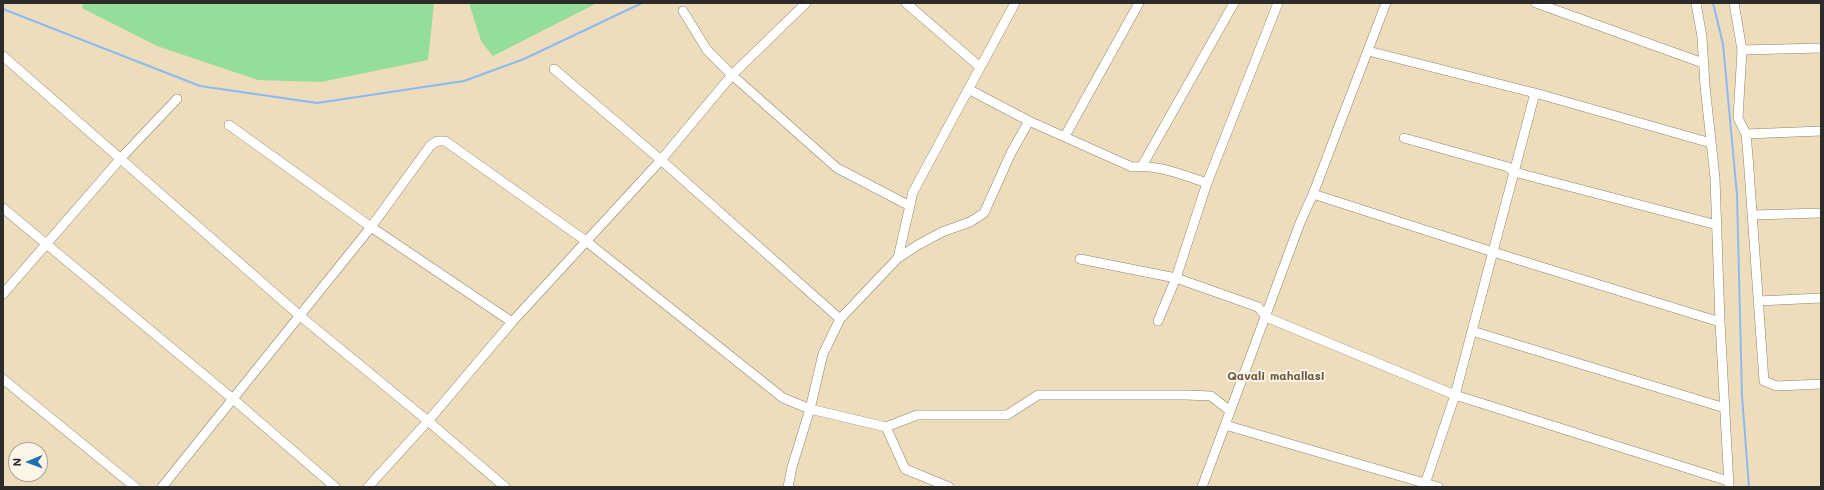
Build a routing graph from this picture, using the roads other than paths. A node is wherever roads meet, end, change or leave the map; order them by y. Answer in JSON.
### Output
{"nodes":[{"id":1,"x":806,"y":3,"type":"edge"},
{"id":2,"x":906,"y":3,"type":"edge"},
{"id":3,"x":1014,"y":3,"type":"edge"},
{"id":4,"x":1139,"y":3,"type":"edge"},
{"id":5,"x":1234,"y":3,"type":"edge"},
{"id":6,"x":1278,"y":3,"type":"edge"},
{"id":7,"x":1386,"y":3,"type":"edge"},
{"id":8,"x":1536,"y":3,"type":"edge"},
{"id":9,"x":1696,"y":3,"type":"edge"},
{"id":10,"x":1734,"y":3,"type":"edge"},
{"id":11,"x":683,"y":11,"type":"dead end"},
{"id":12,"x":1821,"y":48,"type":"edge"},
{"id":13,"x":1742,"y":50,"type":"junction"},
{"id":14,"x":1368,"y":51,"type":"junction"},
{"id":15,"x":3,"y":56,"type":"edge"},
{"id":16,"x":1703,"y":63,"type":"junction"},
{"id":17,"x":980,"y":67,"type":"junction"},
{"id":18,"x":554,"y":69,"type":"dead end"},
{"id":19,"x":732,"y":75,"type":"junction"},
{"id":20,"x":968,"y":89,"type":"junction"},
{"id":21,"x":1535,"y":92,"type":"junction"},
{"id":22,"x":177,"y":99,"type":"dead end"},
{"id":23,"x":1029,"y":121,"type":"junction"},
{"id":24,"x":229,"y":125,"type":"dead end"},
{"id":25,"x":1821,"y":131,"type":"edge"},
{"id":26,"x":1746,"y":134,"type":"junction"},
{"id":27,"x":1065,"y":136,"type":"junction"},
{"id":28,"x":1404,"y":138,"type":"dead end"},
{"id":29,"x":1711,"y":143,"type":"junction"},
{"id":30,"x":121,"y":158,"type":"junction"},
{"id":31,"x":661,"y":160,"type":"junction"},
{"id":32,"x":1142,"y":166,"type":"junction"},
{"id":33,"x":1514,"y":172,"type":"junction"},
{"id":34,"x":1207,"y":183,"type":"junction"},
{"id":35,"x":1313,"y":194,"type":"junction"},
{"id":36,"x":910,"y":206,"type":"junction"},
{"id":37,"x":3,"y":208,"type":"edge"},
{"id":38,"x":1821,"y":213,"type":"edge"},
{"id":39,"x":1753,"y":214,"type":"junction"},
{"id":40,"x":1717,"y":225,"type":"junction"},
{"id":41,"x":371,"y":227,"type":"junction"},
{"id":42,"x":586,"y":241,"type":"junction"},
{"id":43,"x":46,"y":244,"type":"junction"},
{"id":44,"x":1493,"y":252,"type":"junction"},
{"id":45,"x":898,"y":258,"type":"junction"},
{"id":46,"x":1080,"y":259,"type":"dead end"},
{"id":47,"x":1176,"y":278,"type":"junction"},
{"id":48,"x":3,"y":294,"type":"edge"},
{"id":49,"x":1821,"y":298,"type":"edge"},
{"id":50,"x":1758,"y":301,"type":"junction"},
{"id":51,"x":299,"y":315,"type":"junction"},
{"id":52,"x":1266,"y":317,"type":"junction"},
{"id":53,"x":840,"y":319,"type":"junction"},
{"id":54,"x":1158,"y":321,"type":"dead end"},
{"id":55,"x":512,"y":322,"type":"junction"},
{"id":56,"x":1720,"y":322,"type":"junction"},
{"id":57,"x":1472,"y":331,"type":"junction"},
{"id":58,"x":3,"y":379,"type":"edge"},
{"id":59,"x":1821,"y":384,"type":"edge"},
{"id":60,"x":1455,"y":395,"type":"junction"},
{"id":61,"x":233,"y":399,"type":"junction"},
{"id":62,"x":1725,"y":408,"type":"junction"},
{"id":63,"x":810,"y":409,"type":"junction"},
{"id":64,"x":1230,"y":411,"type":"junction"},
{"id":65,"x":428,"y":421,"type":"junction"},
{"id":66,"x":1225,"y":425,"type":"junction"},
{"id":67,"x":886,"y":427,"type":"junction"},
{"id":68,"x":1729,"y":484,"type":"edge"},
{"id":69,"x":1425,"y":485,"type":"edge"},
{"id":70,"x":135,"y":487,"type":"edge"},
{"id":71,"x":162,"y":487,"type":"edge"},
{"id":72,"x":334,"y":487,"type":"edge"},
{"id":73,"x":368,"y":487,"type":"edge"},
{"id":74,"x":505,"y":487,"type":"edge"},
{"id":75,"x":788,"y":487,"type":"edge"},
{"id":76,"x":949,"y":487,"type":"edge"},
{"id":77,"x":1202,"y":487,"type":"edge"},
{"id":78,"x":1438,"y":487,"type":"edge"}],
"edges":[{"from":1,"to":19,"type":"street"},
{"from":2,"to":17,"type":"street"},
{"from":3,"to":17,"type":"street"},
{"from":4,"to":27,"type":"street"},
{"from":5,"to":32,"type":"street"},
{"from":6,"to":34,"type":"street"},
{"from":7,"to":14,"type":"street"},
{"from":8,"to":16,"type":"street"},
{"from":9,"to":16,"type":"street"},
{"from":10,"to":13,"type":"street"},
{"from":11,"to":19,"type":"street"},
{"from":12,"to":13,"type":"street"},
{"from":13,"to":26,"type":"street"},
{"from":14,"to":21,"type":"street"},
{"from":14,"to":35,"type":"street"},
{"from":15,"to":30,"type":"street"},
{"from":16,"to":29,"type":"street"},
{"from":17,"to":20,"type":"street"},
{"from":18,"to":31,"type":"street"},
{"from":19,"to":31,"type":"street"},
{"from":19,"to":36,"type":"street"},
{"from":20,"to":23,"type":"street"},
{"from":20,"to":36,"type":"street"},
{"from":21,"to":29,"type":"street"},
{"from":21,"to":33,"type":"street"},
{"from":22,"to":30,"type":"street"},
{"from":23,"to":27,"type":"street"},
{"from":23,"to":45,"type":"street"},
{"from":24,"to":41,"type":"street"},
{"from":25,"to":26,"type":"street"},
{"from":26,"to":39,"type":"street"},
{"from":27,"to":32,"type":"street"},
{"from":28,"to":33,"type":"street"},
{"from":29,"to":40,"type":"street"},
{"from":30,"to":43,"type":"street"},
{"from":30,"to":51,"type":"street"},
{"from":31,"to":42,"type":"street"},
{"from":31,"to":53,"type":"street"},
{"from":32,"to":34,"type":"street"},
{"from":33,"to":40,"type":"street"},
{"from":33,"to":44,"type":"street"},
{"from":34,"to":47,"type":"street"},
{"from":35,"to":44,"type":"street"},
{"from":35,"to":52,"type":"street"},
{"from":36,"to":45,"type":"street"},
{"from":37,"to":43,"type":"street"},
{"from":38,"to":39,"type":"street"},
{"from":39,"to":50,"type":"street"},
{"from":40,"to":56,"type":"street"},
{"from":41,"to":42,"type":"street"},
{"from":41,"to":51,"type":"street"},
{"from":41,"to":55,"type":"street"},
{"from":42,"to":55,"type":"street"},
{"from":42,"to":63,"type":"street"},
{"from":43,"to":48,"type":"street"},
{"from":43,"to":61,"type":"street"},
{"from":44,"to":56,"type":"street"},
{"from":44,"to":57,"type":"street"},
{"from":45,"to":53,"type":"street"},
{"from":46,"to":47,"type":"street"},
{"from":47,"to":52,"type":"street"},
{"from":47,"to":54,"type":"street"},
{"from":49,"to":50,"type":"street"},
{"from":50,"to":59,"type":"street"},
{"from":51,"to":61,"type":"street"},
{"from":51,"to":65,"type":"street"},
{"from":52,"to":60,"type":"street"},
{"from":52,"to":64,"type":"street"},
{"from":53,"to":63,"type":"street"},
{"from":55,"to":65,"type":"street"},
{"from":56,"to":62,"type":"street"},
{"from":57,"to":60,"type":"street"},
{"from":57,"to":62,"type":"street"},
{"from":58,"to":70,"type":"street"},
{"from":60,"to":68,"type":"street"},
{"from":60,"to":69,"type":"street"},
{"from":61,"to":71,"type":"street"},
{"from":61,"to":72,"type":"street"},
{"from":62,"to":68,"type":"street"},
{"from":63,"to":67,"type":"street"},
{"from":63,"to":75,"type":"street"},
{"from":64,"to":66,"type":"street"},
{"from":64,"to":67,"type":"street"},
{"from":65,"to":73,"type":"street"},
{"from":65,"to":74,"type":"street"},
{"from":66,"to":69,"type":"street"},
{"from":66,"to":77,"type":"street"},
{"from":67,"to":76,"type":"street"},
{"from":69,"to":78,"type":"street"}]}
